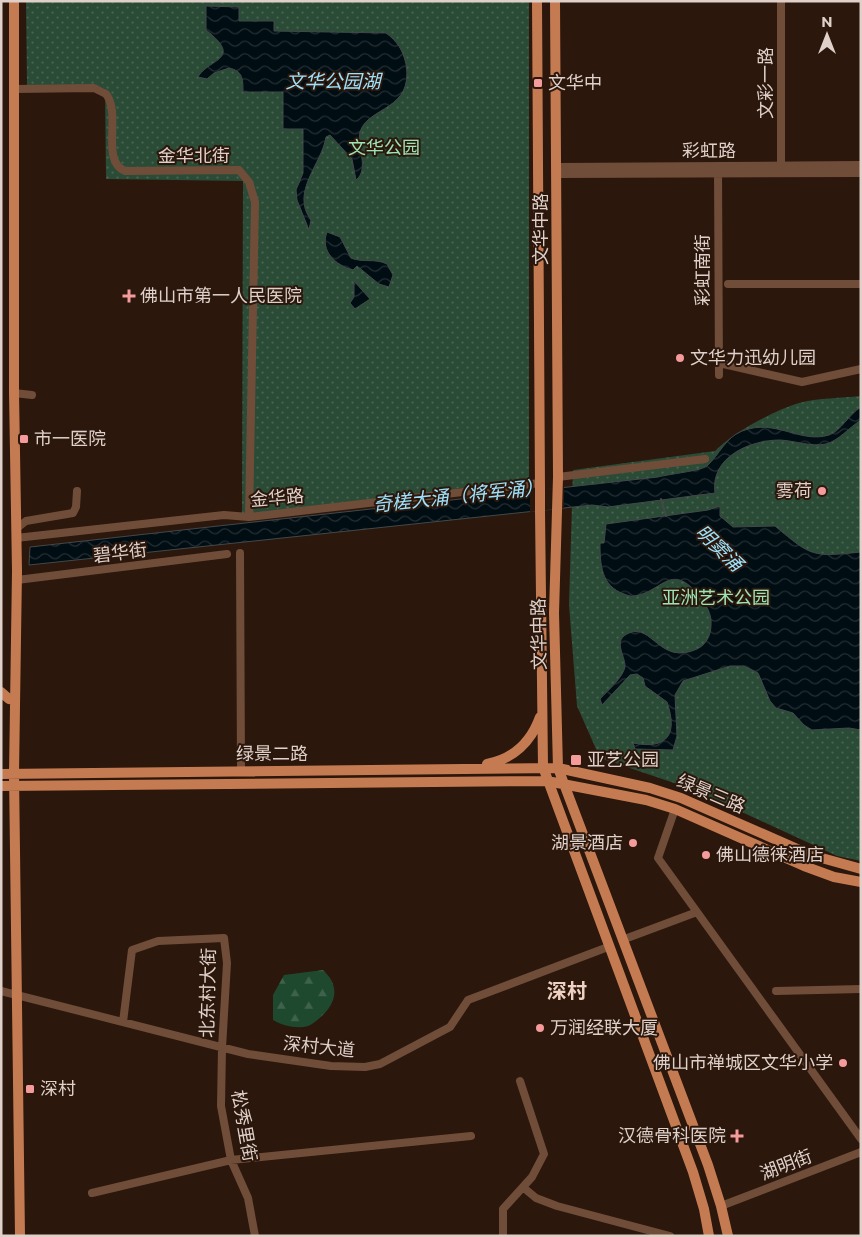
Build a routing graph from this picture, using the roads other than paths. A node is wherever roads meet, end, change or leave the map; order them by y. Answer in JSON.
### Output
{"nodes":[{"id":1,"x":14,"y":1,"type":"edge"},
{"id":2,"x":537,"y":1,"type":"edge"},
{"id":3,"x":555,"y":1,"type":"edge"},
{"id":4,"x":781,"y":1,"type":"edge"},
{"id":5,"x":14,"y":89,"type":"junction"},
{"id":6,"x":781,"y":165,"type":"junction"},
{"id":7,"x":861,"y":165,"type":"edge"},
{"id":8,"x":718,"y":170,"type":"junction"},
{"id":9,"x":557,"y":171,"type":"junction"},
{"id":10,"x":861,"y":173,"type":"edge"},
{"id":11,"x":728,"y":284,"type":"dead end"},
{"id":12,"x":861,"y":284,"type":"edge"},
{"id":13,"x":719,"y":363,"type":"junction"},
{"id":14,"x":861,"y":369,"type":"edge"},
{"id":15,"x":719,"y":375,"type":"dead end"},
{"id":16,"x":14,"y":393,"type":"junction"},
{"id":17,"x":32,"y":395,"type":"dead end"},
{"id":18,"x":705,"y":459,"type":"dead end"},
{"id":19,"x":558,"y":482,"type":"junction"},
{"id":20,"x":540,"y":486,"type":"junction"},
{"id":21,"x":77,"y":490,"type":"dead end"},
{"id":22,"x":249,"y":516,"type":"junction"},
{"id":23,"x":16,"y":533,"type":"junction"},
{"id":24,"x":240,"y":553,"type":"dead end"},
{"id":25,"x":227,"y":554,"type":"dead end"},
{"id":26,"x":17,"y":580,"type":"junction"},
{"id":27,"x":1,"y":692,"type":"edge"},
{"id":28,"x":15,"y":700,"type":"junction"},
{"id":29,"x":543,"y":709,"type":"junction"},
{"id":30,"x":543,"y":767,"type":"junction"},
{"id":31,"x":467,"y":768,"type":"junction"},
{"id":32,"x":558,"y":768,"type":"junction"},
{"id":33,"x":241,"y":770,"type":"junction"},
{"id":34,"x":1,"y":774,"type":"edge"},
{"id":35,"x":14,"y":774,"type":"junction"},
{"id":36,"x":547,"y":781,"type":"junction"},
{"id":37,"x":562,"y":784,"type":"junction"},
{"id":38,"x":1,"y":786,"type":"edge"},
{"id":39,"x":14,"y":786,"type":"junction"},
{"id":40,"x":675,"y":809,"type":"junction"},
{"id":41,"x":861,"y":869,"type":"edge"},
{"id":42,"x":861,"y":882,"type":"edge"},
{"id":43,"x":696,"y":912,"type":"junction"},
{"id":44,"x":622,"y":940,"type":"junction"},
{"id":45,"x":608,"y":947,"type":"junction"},
{"id":46,"x":861,"y":989,"type":"edge"},
{"id":47,"x":1,"y":991,"type":"edge"},
{"id":48,"x":776,"y":991,"type":"dead end"},
{"id":49,"x":16,"y":995,"type":"junction"},
{"id":50,"x":123,"y":1022,"type":"junction"},
{"id":51,"x":222,"y":1048,"type":"junction"},
{"id":52,"x":520,"y":1080,"type":"dead end"},
{"id":53,"x":471,"y":1136,"type":"dead end"},
{"id":54,"x":861,"y":1139,"type":"edge"},
{"id":55,"x":861,"y":1152,"type":"edge"},
{"id":56,"x":231,"y":1160,"type":"junction"},
{"id":57,"x":524,"y":1188,"type":"junction"},
{"id":58,"x":92,"y":1193,"type":"dead end"},
{"id":59,"x":721,"y":1206,"type":"junction"},
{"id":60,"x":20,"y":1236,"type":"edge"},
{"id":61,"x":255,"y":1236,"type":"edge"},
{"id":62,"x":503,"y":1236,"type":"edge"},
{"id":63,"x":670,"y":1236,"type":"edge"},
{"id":64,"x":709,"y":1236,"type":"edge"},
{"id":65,"x":728,"y":1236,"type":"edge"}],
"edges":[{"from":1,"to":5,"type":"main road"},
{"from":2,"to":20,"type":"main road","name":"文华中路"},
{"from":3,"to":9,"type":"main road","name":"文华中路"},
{"from":4,"to":6,"type":"street","name":"文彩一路"},
{"from":5,"to":16,"type":"main road"},
{"from":5,"to":22,"type":"street","name":"金华北街"},
{"from":6,"to":7,"type":"street","name":"彩虹路"},
{"from":6,"to":8,"type":"street","name":"彩虹路"},
{"from":8,"to":9,"type":"street","name":"彩虹路"},
{"from":8,"to":10,"type":"street","name":"彩虹路"},
{"from":8,"to":13,"type":"street","name":"彩虹南街"},
{"from":9,"to":19,"type":"main road","name":"文华中路"},
{"from":11,"to":12,"type":"street"},
{"from":13,"to":14,"type":"street"},
{"from":13,"to":15,"type":"street","name":"彩虹南街"},
{"from":16,"to":17,"type":"street"},
{"from":16,"to":23,"type":"main road"},
{"from":18,"to":19,"type":"street"},
{"from":19,"to":32,"type":"main road","name":"文华中路"},
{"from":20,"to":22,"type":"street","name":"金华路"},
{"from":20,"to":29,"type":"main road","name":"文华中路","bridge":true},
{"from":21,"to":23,"type":"street"},
{"from":22,"to":23,"type":"street","name":"金华路"},
{"from":23,"to":26,"type":"main road"},
{"from":24,"to":33,"type":"street"},
{"from":25,"to":26,"type":"street","name":"碧华街"},
{"from":26,"to":28,"type":"main road"},
{"from":27,"to":28,"type":"main road"},
{"from":28,"to":35,"type":"main road"},
{"from":29,"to":30,"type":"main road","name":"文华中路"},
{"from":29,"to":31,"type":"main road"},
{"from":30,"to":31,"type":"main road","name":"绿景二路"},
{"from":30,"to":32,"type":"main road","name":"绿景三路"},
{"from":30,"to":36,"type":"main road","name":"文华中路"},
{"from":31,"to":33,"type":"main road","name":"绿景二路"},
{"from":32,"to":37,"type":"main road","name":"文华中路"},
{"from":32,"to":41,"type":"main road","name":"绿景三路"},
{"from":33,"to":35,"type":"main road","name":"绿景二路"},
{"from":34,"to":35,"type":"main road","name":"绿景二路"},
{"from":35,"to":39,"type":"main road"},
{"from":36,"to":37,"type":"main road","name":"绿景三路"},
{"from":36,"to":39,"type":"main road","name":"绿景二路"},
{"from":36,"to":45,"type":"main road","name":"文华中路"},
{"from":37,"to":40,"type":"main road","name":"绿景三路"},
{"from":37,"to":44,"type":"main road","name":"文华中路"},
{"from":38,"to":39,"type":"main road","name":"绿景二路"},
{"from":39,"to":49,"type":"main road"},
{"from":40,"to":42,"type":"main road","name":"绿景三路"},
{"from":40,"to":43,"type":"street"},
{"from":43,"to":44,"type":"street"},
{"from":43,"to":54,"type":"street"},
{"from":44,"to":59,"type":"main road","name":"文华中路"},
{"from":45,"to":51,"type":"street","name":"深村大道"},
{"from":45,"to":64,"type":"main road","name":"文华中路"},
{"from":46,"to":48,"type":"street"},
{"from":47,"to":49,"type":"street","name":"深村大道"},
{"from":49,"to":50,"type":"street","name":"深村大道"},
{"from":49,"to":60,"type":"main road"},
{"from":50,"to":51,"type":"street","name":"深村大道"},
{"from":50,"to":51,"type":"street","name":"北东村大街"},
{"from":51,"to":56,"type":"street","name":"松秀里街"},
{"from":52,"to":57,"type":"street"},
{"from":53,"to":56,"type":"street"},
{"from":55,"to":59,"type":"street","name":"湖明街"},
{"from":56,"to":58,"type":"street"},
{"from":56,"to":61,"type":"street","name":"松秀里街"},
{"from":57,"to":62,"type":"street"},
{"from":57,"to":63,"type":"street"},
{"from":59,"to":65,"type":"main road","name":"文华中路"}]}
